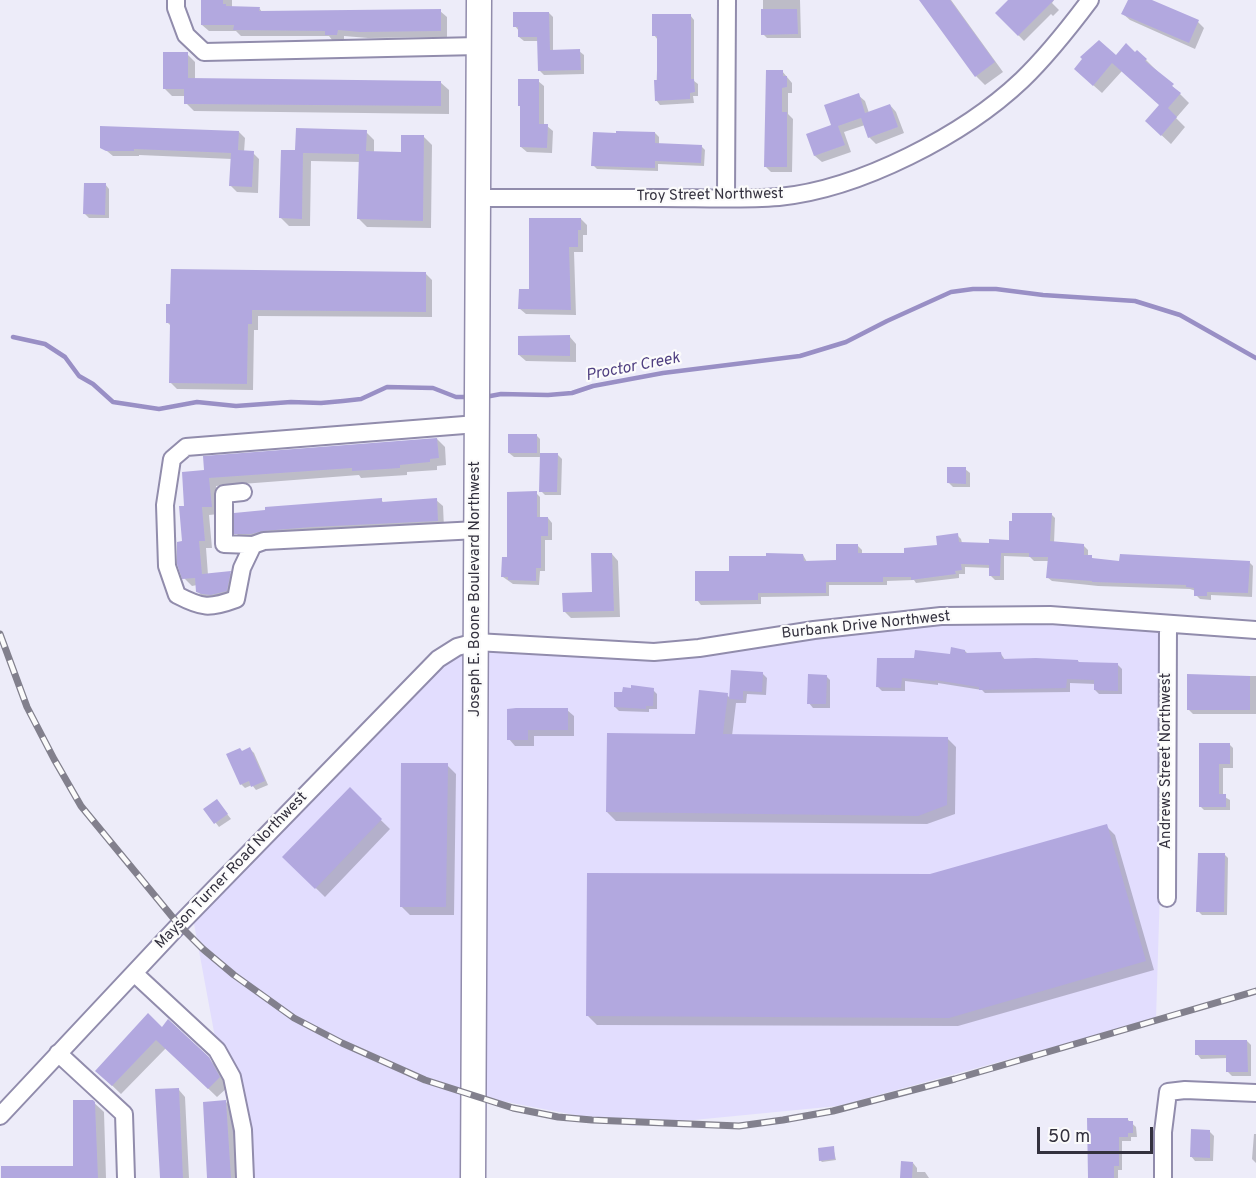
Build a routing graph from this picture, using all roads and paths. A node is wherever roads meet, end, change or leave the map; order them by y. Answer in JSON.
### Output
{"nodes":[{"id":1,"x":176,"y":0,"type":"edge"},
{"id":2,"x":479,"y":0,"type":"edge"},
{"id":3,"x":727,"y":0,"type":"edge"},
{"id":4,"x":1090,"y":0,"type":"edge"},
{"id":5,"x":479,"y":46,"type":"junction"},
{"id":6,"x":478,"y":198,"type":"junction"},
{"id":7,"x":726,"y":198,"type":"junction"},
{"id":8,"x":477,"y":417,"type":"junction"},
{"id":9,"x":243,"y":492,"type":"dead end"},
{"id":10,"x":477,"y":530,"type":"junction"},
{"id":11,"x":254,"y":545,"type":"junction"},
{"id":12,"x":1168,"y":624,"type":"junction"},
{"id":13,"x":1256,"y":630,"type":"edge"},
{"id":14,"x":476,"y":642,"type":"junction"},
{"id":15,"x":1167,"y":898,"type":"dead end"},
{"id":16,"x":134,"y":973,"type":"junction"},
{"id":17,"x":58,"y":1053,"type":"junction"},
{"id":18,"x":1256,"y":1093,"type":"edge"},
{"id":19,"x":0,"y":1116,"type":"edge"},
{"id":20,"x":126,"y":1178,"type":"edge"},
{"id":21,"x":244,"y":1178,"type":"edge"},
{"id":22,"x":473,"y":1178,"type":"edge"},
{"id":23,"x":1163,"y":1178,"type":"edge"}],
"edges":[{"from":1,"to":5,"type":"street"},
{"from":2,"to":5,"type":"main road","name":"Joseph E. Boone Boulevard Northwest"},
{"from":3,"to":7,"type":"street"},
{"from":4,"to":7,"type":"street","name":"Troy Street Northwest"},
{"from":5,"to":6,"type":"main road","name":"Joseph E. Boone Boulevard Northwest"},
{"from":6,"to":7,"type":"street","name":"Troy Street Northwest"},
{"from":6,"to":8,"type":"main road","name":"Joseph E. Boone Boulevard Northwest"},
{"from":8,"to":10,"type":"main road","name":"Joseph E. Boone Boulevard Northwest"},
{"from":8,"to":11,"type":"street"},
{"from":9,"to":11,"type":"street"},
{"from":10,"to":11,"type":"street"},
{"from":10,"to":14,"type":"main road","name":"Joseph E. Boone Boulevard Northwest"},
{"from":12,"to":13,"type":"street","name":"Burbank Drive Northwest"},
{"from":12,"to":14,"type":"street","name":"Burbank Drive Northwest"},
{"from":12,"to":15,"type":"street","name":"Andrews Street Northwest"},
{"from":14,"to":16,"type":"street","name":"Mayson Turner Road Northwest"},
{"from":14,"to":22,"type":"main road","name":"Joseph E. Boone Boulevard Northwest"},
{"from":16,"to":17,"type":"street","name":"Mayson Turner Road Northwest"},
{"from":16,"to":21,"type":"street"},
{"from":17,"to":19,"type":"street","name":"Mayson Turner Road Northwest"},
{"from":17,"to":20,"type":"street"},
{"from":18,"to":23,"type":"street"}]}
